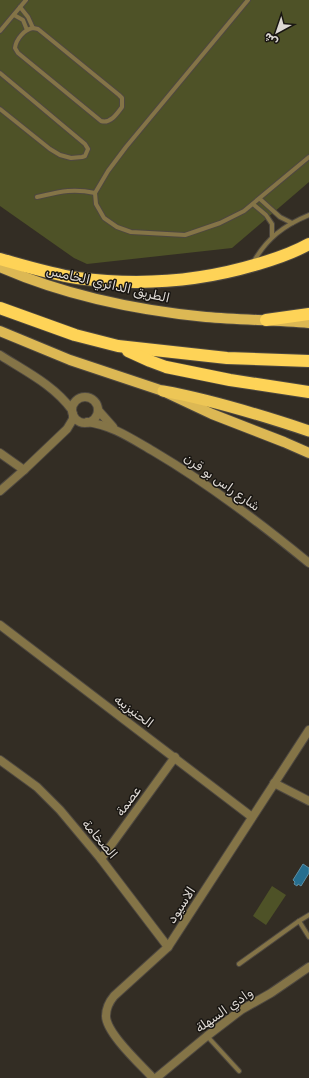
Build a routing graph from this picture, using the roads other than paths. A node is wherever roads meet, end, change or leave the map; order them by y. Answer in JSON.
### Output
{"nodes":[{"id":1,"x":26,"y":0,"type":"edge"},
{"id":2,"x":248,"y":0,"type":"edge"},
{"id":3,"x":20,"y":7,"type":"junction"},
{"id":4,"x":14,"y":14,"type":"junction"},
{"id":5,"x":33,"y":28,"type":"junction"},
{"id":6,"x":27,"y":30,"type":"junction"},
{"id":7,"x":0,"y":31,"type":"edge"},
{"id":8,"x":0,"y":73,"type":"edge"},
{"id":9,"x":0,"y":109,"type":"edge"},
{"id":10,"x":309,"y":157,"type":"edge"},
{"id":11,"x":95,"y":193,"type":"junction"},
{"id":12,"x":37,"y":196,"type":"dead end"},
{"id":13,"x":260,"y":199,"type":"junction"},
{"id":14,"x":253,"y":204,"type":"junction"},
{"id":15,"x":309,"y":215,"type":"edge"},
{"id":16,"x":292,"y":222,"type":"junction"},
{"id":17,"x":272,"y":237,"type":"junction"},
{"id":18,"x":309,"y":244,"type":"edge"},
{"id":19,"x":0,"y":259,"type":"edge"},
{"id":20,"x":251,"y":266,"type":"junction"},
{"id":21,"x":0,"y":267,"type":"edge"},
{"id":22,"x":0,"y":308,"type":"edge"},
{"id":23,"x":309,"y":314,"type":"edge"},
{"id":24,"x":266,"y":320,"type":"junction"},
{"id":25,"x":309,"y":323,"type":"edge"},
{"id":26,"x":0,"y":331,"type":"edge"},
{"id":27,"x":118,"y":346,"type":"junction"},
{"id":28,"x":0,"y":355,"type":"edge"},
{"id":29,"x":309,"y":361,"type":"edge"},
{"id":30,"x":164,"y":391,"type":"junction"},
{"id":31,"x":309,"y":392,"type":"edge"},
{"id":32,"x":98,"y":410,"type":"junction"},
{"id":33,"x":73,"y":412,"type":"junction"},
{"id":34,"x":84,"y":422,"type":"junction"},
{"id":35,"x":67,"y":429,"type":"junction"},
{"id":36,"x":115,"y":429,"type":"junction"},
{"id":37,"x":309,"y":431,"type":"edge"},
{"id":38,"x":0,"y":453,"type":"edge"},
{"id":39,"x":309,"y":453,"type":"edge"},
{"id":40,"x":24,"y":470,"type":"junction"},
{"id":41,"x":0,"y":491,"type":"edge"},
{"id":42,"x":309,"y":562,"type":"edge"},
{"id":43,"x":0,"y":625,"type":"edge"},
{"id":44,"x":309,"y":730,"type":"edge"},
{"id":45,"x":175,"y":757,"type":"junction"},
{"id":46,"x":0,"y":760,"type":"edge"},
{"id":47,"x":274,"y":783,"type":"junction"},
{"id":48,"x":309,"y":801,"type":"edge"},
{"id":49,"x":252,"y":817,"type":"junction"},
{"id":50,"x":102,"y":859,"type":"junction"},
{"id":51,"x":309,"y":915,"type":"edge"},
{"id":52,"x":299,"y":921,"type":"junction"},
{"id":53,"x":309,"y":937,"type":"edge"},
{"id":54,"x":168,"y":947,"type":"junction"},
{"id":55,"x":239,"y":964,"type":"dead end"},
{"id":56,"x":309,"y":967,"type":"edge"},
{"id":57,"x":207,"y":1036,"type":"junction"},
{"id":58,"x":239,"y":1071,"type":"dead end"},
{"id":59,"x":152,"y":1078,"type":"edge"},
{"id":60,"x":156,"y":1078,"type":"edge"}],
"edges":[{"from":1,"to":3,"type":"lane"},
{"from":2,"to":11,"type":"lane"},
{"from":3,"to":4,"type":"lane"},
{"from":3,"to":5,"type":"lane"},
{"from":4,"to":6,"type":"lane"},
{"from":4,"to":7,"type":"lane"},
{"from":5,"to":6,"type":"lane"},
{"from":5,"to":6,"type":"lane"},
{"from":8,"to":9,"type":"lane"},
{"from":10,"to":13,"type":"lane"},
{"from":11,"to":12,"type":"lane"},
{"from":11,"to":14,"type":"lane"},
{"from":13,"to":14,"type":"lane"},
{"from":13,"to":16,"type":"lane"},
{"from":14,"to":17,"type":"lane"},
{"from":15,"to":16,"type":"lane"},
{"from":16,"to":17,"type":"lane"},
{"from":17,"to":20,"type":"lane"},
{"from":18,"to":20,"type":"highway"},
{"from":19,"to":20,"type":"highway"},
{"from":21,"to":24,"type":"main road","name":"الطريق الدائري الخامس"},
{"from":22,"to":27,"type":"highway"},
{"from":23,"to":24,"type":"highway"},
{"from":24,"to":25,"type":"main road","name":"الطريق الدائري الخامس"},
{"from":26,"to":30,"type":"main road"},
{"from":27,"to":29,"type":"highway"},
{"from":27,"to":31,"type":"highway"},
{"from":28,"to":33,"type":"street"},
{"from":30,"to":37,"type":"highway"},
{"from":30,"to":39,"type":"main road"},
{"from":32,"to":33,"type":"street"},
{"from":32,"to":34,"type":"street"},
{"from":32,"to":36,"type":"street","name":"شارع راس بو قرن"},
{"from":33,"to":34,"type":"street"},
{"from":33,"to":35,"type":"street"},
{"from":34,"to":35,"type":"street"},
{"from":34,"to":36,"type":"street","name":"شارع راس بو قرن"},
{"from":35,"to":40,"type":"street"},
{"from":36,"to":42,"type":"street","name":"شارع راس بو قرن"},
{"from":38,"to":40,"type":"street"},
{"from":40,"to":41,"type":"street"},
{"from":43,"to":45,"type":"street","name":"الحنيزيبه"},
{"from":44,"to":47,"type":"street","name":"الاسيود"},
{"from":45,"to":49,"type":"street","name":"الحنيزيبه"},
{"from":45,"to":50,"type":"street","name":"عصمة"},
{"from":46,"to":50,"type":"street","name":"الصخامة"},
{"from":47,"to":48,"type":"street"},
{"from":47,"to":49,"type":"street","name":"الاسيود"},
{"from":49,"to":54,"type":"street","name":"الاسيود"},
{"from":50,"to":54,"type":"street","name":"الصخامة"},
{"from":51,"to":52,"type":"lane"},
{"from":52,"to":53,"type":"lane"},
{"from":52,"to":55,"type":"lane"},
{"from":54,"to":59,"type":"street","name":"الاسيود"},
{"from":56,"to":57,"type":"street","name":"وادي السهلة"},
{"from":57,"to":58,"type":"lane"},
{"from":57,"to":60,"type":"street","name":"وادي السهلة"}]}
